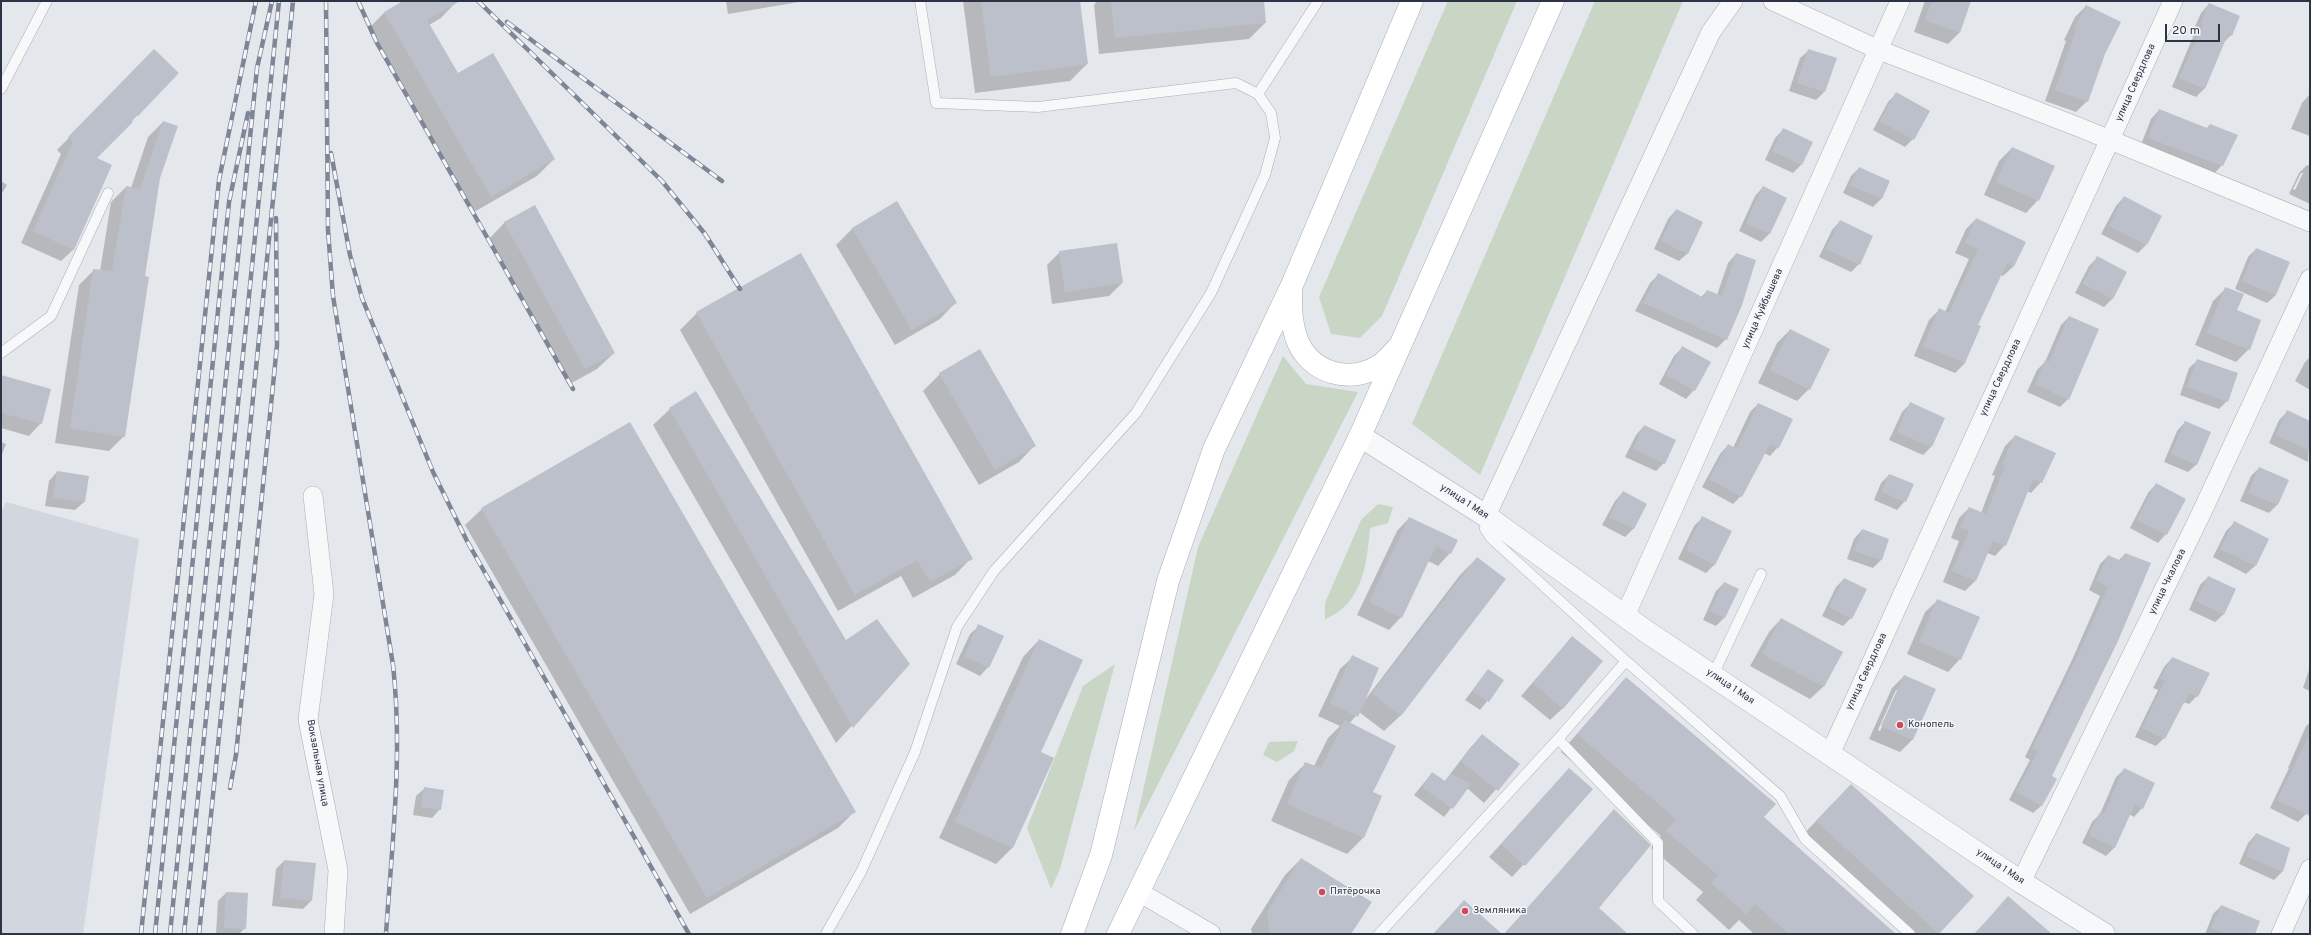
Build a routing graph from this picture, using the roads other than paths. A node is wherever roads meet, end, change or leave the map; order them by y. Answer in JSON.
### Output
{"nodes":[{"id":1,"x":47,"y":1,"type":"edge"},
{"id":2,"x":920,"y":1,"type":"edge"},
{"id":3,"x":1318,"y":1,"type":"edge"},
{"id":4,"x":1412,"y":1,"type":"edge"},
{"id":5,"x":1553,"y":1,"type":"edge"},
{"id":6,"x":1733,"y":1,"type":"edge"},
{"id":7,"x":1772,"y":1,"type":"edge"},
{"id":8,"x":1900,"y":1,"type":"edge"},
{"id":9,"x":2172,"y":1,"type":"edge"},
{"id":10,"x":1879,"y":50,"type":"junction"},
{"id":11,"x":1,"y":89,"type":"edge"},
{"id":12,"x":1258,"y":94,"type":"junction"},
{"id":13,"x":2110,"y":141,"type":"junction"},
{"id":14,"x":108,"y":193,"type":"dead end"},
{"id":15,"x":2310,"y":222,"type":"edge"},
{"id":16,"x":2310,"y":279,"type":"edge"},
{"id":17,"x":1292,"y":285,"type":"junction"},
{"id":18,"x":1399,"y":348,"type":"junction"},
{"id":19,"x":1,"y":353,"type":"edge"},
{"id":20,"x":1360,"y":436,"type":"junction"},
{"id":21,"x":313,"y":496,"type":"dead end"},
{"id":22,"x":1486,"y":516,"type":"junction"},
{"id":23,"x":1761,"y":574,"type":"dead end"},
{"id":24,"x":1626,"y":616,"type":"junction"},
{"id":25,"x":1626,"y":661,"type":"junction"},
{"id":26,"x":1712,"y":675,"type":"junction"},
{"id":27,"x":1558,"y":739,"type":"junction"},
{"id":28,"x":1830,"y":754,"type":"junction"},
{"id":29,"x":2310,"y":869,"type":"edge"},
{"id":30,"x":2021,"y":882,"type":"junction"},
{"id":31,"x":1139,"y":892,"type":"junction"},
{"id":32,"x":334,"y":934,"type":"edge"},
{"id":33,"x":826,"y":934,"type":"edge"},
{"id":34,"x":1072,"y":934,"type":"edge"},
{"id":35,"x":1118,"y":934,"type":"edge"},
{"id":36,"x":1211,"y":934,"type":"edge"},
{"id":37,"x":1379,"y":934,"type":"edge"},
{"id":38,"x":1693,"y":934,"type":"edge"},
{"id":39,"x":1910,"y":934,"type":"edge"},
{"id":40,"x":2104,"y":934,"type":"edge"},
{"id":41,"x":2281,"y":934,"type":"edge"}],
"edges":[{"from":1,"to":11,"type":"lane"},
{"from":2,"to":12,"type":"lane"},
{"from":3,"to":12,"type":"lane"},
{"from":4,"to":17,"type":"main road"},
{"from":5,"to":18,"type":"main road"},
{"from":6,"to":22,"type":"street"},
{"from":7,"to":10,"type":"street"},
{"from":8,"to":10,"type":"street","name":"улица Куйбышева"},
{"from":9,"to":13,"type":"street","name":"улица Свердлова"},
{"from":10,"to":13,"type":"street"},
{"from":10,"to":24,"type":"street","name":"улица Куйбышева"},
{"from":12,"to":33,"type":"lane"},
{"from":13,"to":15,"type":"street"},
{"from":13,"to":28,"type":"street","name":"улица Свердлова"},
{"from":14,"to":19,"type":"lane"},
{"from":16,"to":30,"type":"street","name":"улица Чкалова"},
{"from":17,"to":18,"type":"main road"},
{"from":17,"to":34,"type":"main road"},
{"from":18,"to":20,"type":"main road"},
{"from":20,"to":22,"type":"street","name":"улица 1 Мая"},
{"from":20,"to":31,"type":"main road"},
{"from":21,"to":32,"type":"street","name":"Вокзальная улица"},
{"from":22,"to":24,"type":"street","name":"улица 1 Мая"},
{"from":22,"to":25,"type":"lane"},
{"from":23,"to":26,"type":"lane"},
{"from":24,"to":26,"type":"street","name":"улица 1 Мая"},
{"from":25,"to":27,"type":"lane"},
{"from":25,"to":39,"type":"lane"},
{"from":26,"to":28,"type":"street","name":"улица 1 Мая"},
{"from":27,"to":37,"type":"lane"},
{"from":27,"to":38,"type":"lane"},
{"from":28,"to":30,"type":"street","name":"улица 1 Мая"},
{"from":29,"to":41,"type":"street"},
{"from":30,"to":40,"type":"street","name":"улица 1 Мая"},
{"from":31,"to":35,"type":"main road"},
{"from":31,"to":36,"type":"street"}]}
